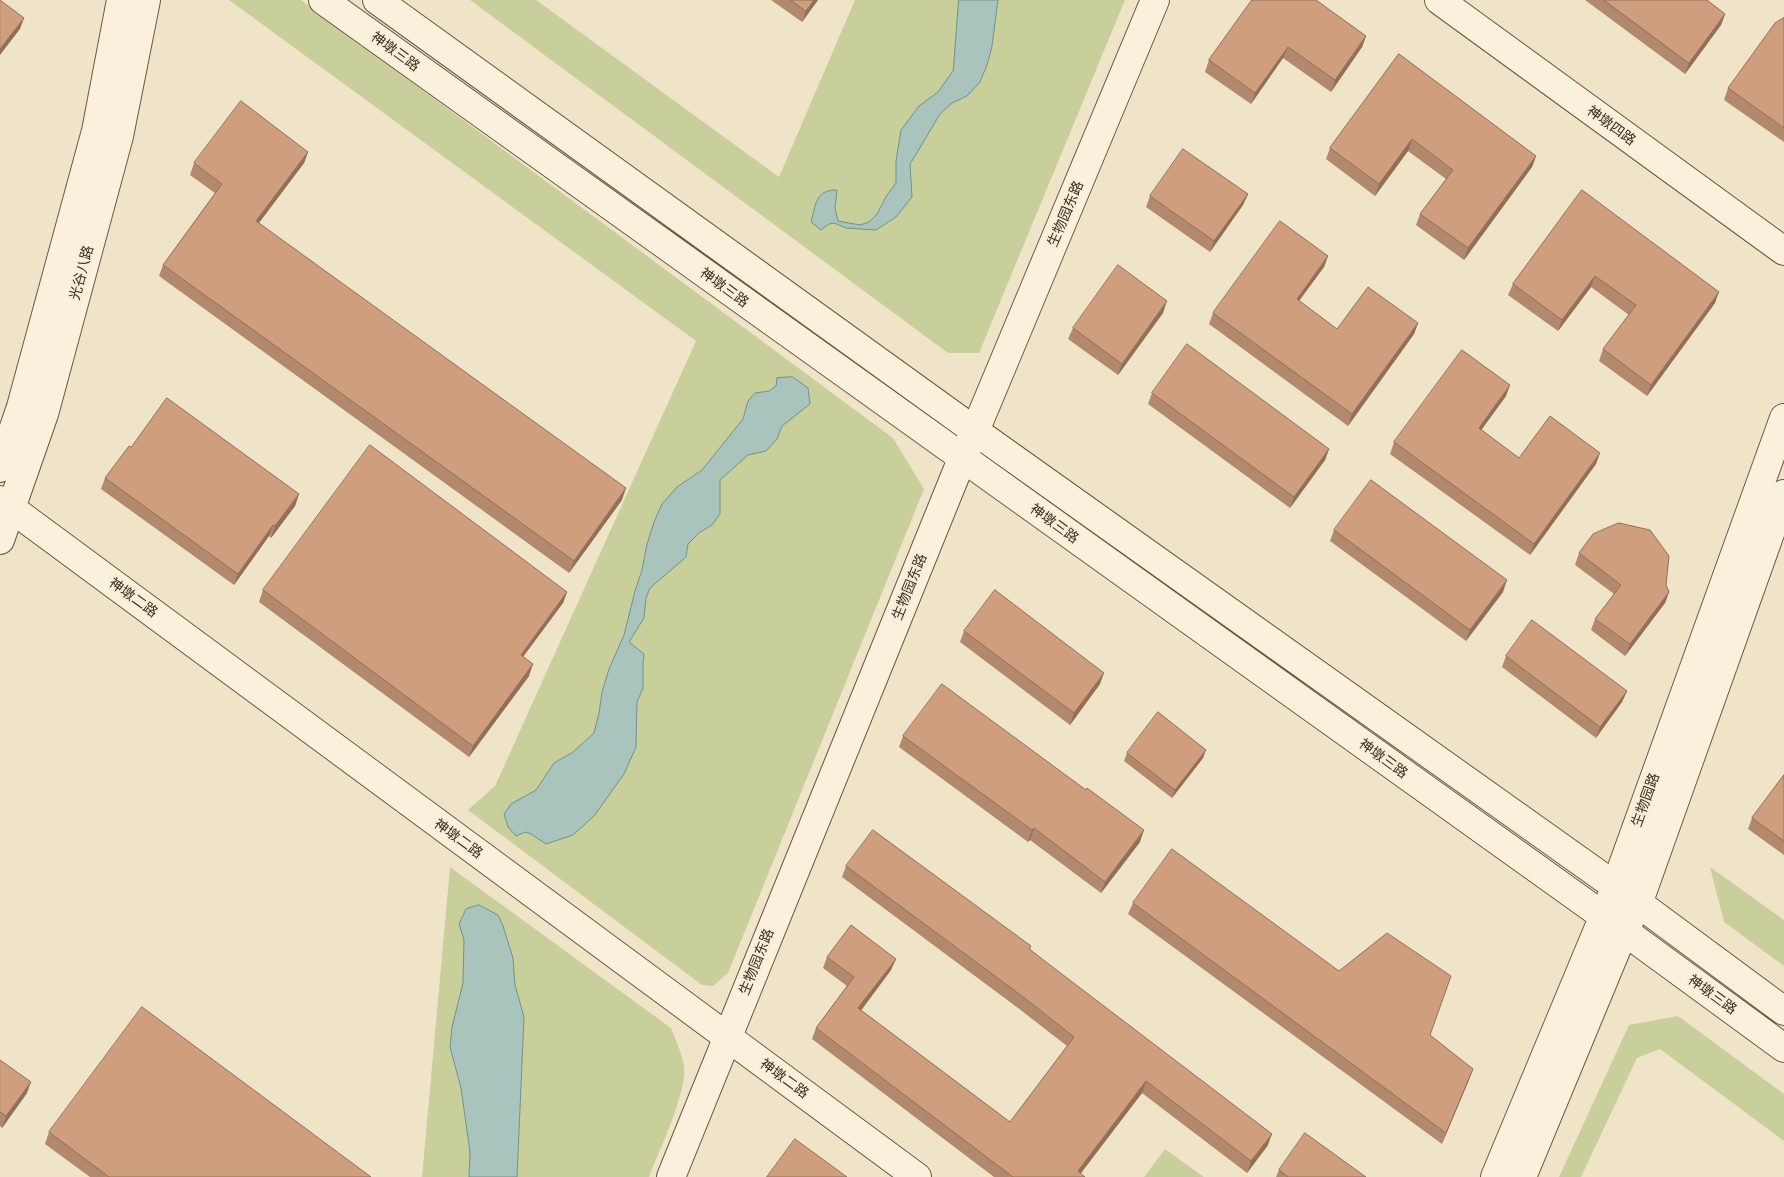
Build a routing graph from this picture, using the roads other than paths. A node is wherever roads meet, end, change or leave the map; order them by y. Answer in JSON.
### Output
{"nodes":[{"id":1,"x":121,"y":0,"type":"edge"},
{"id":2,"x":146,"y":0,"type":"edge"},
{"id":3,"x":323,"y":0,"type":"edge"},
{"id":4,"x":377,"y":0,"type":"edge"},
{"id":5,"x":1155,"y":0,"type":"edge"},
{"id":6,"x":1439,"y":0,"type":"edge"},
{"id":7,"x":1784,"y":251,"type":"edge"},
{"id":8,"x":1784,"y":418,"type":"edge"},
{"id":9,"x":975,"y":431,"type":"junction"},
{"id":10,"x":962,"y":459,"type":"junction"},
{"id":11,"x":0,"y":468,"type":"edge"},
{"id":12,"x":1784,"y":494,"type":"edge"},
{"id":13,"x":6,"y":504,"type":"edge"},
{"id":14,"x":0,"y":540,"type":"edge"},
{"id":15,"x":1615,"y":886,"type":"junction"},
{"id":16,"x":1638,"y":904,"type":"junction"},
{"id":17,"x":1613,"y":923,"type":"junction"},
{"id":18,"x":1784,"y":1011,"type":"edge"},
{"id":19,"x":727,"y":1038,"type":"junction"},
{"id":20,"x":1784,"y":1048,"type":"edge"},
{"id":21,"x":671,"y":1177,"type":"edge"},
{"id":22,"x":917,"y":1177,"type":"edge"},
{"id":23,"x":1495,"y":1177,"type":"edge"},
{"id":24,"x":1522,"y":1177,"type":"edge"}],
"edges":[{"from":1,"to":11,"type":"street","name":"光谷八路"},
{"from":2,"to":13,"type":"street","name":"光谷八路"},
{"from":3,"to":10,"type":"street","name":"神墩三路"},
{"from":4,"to":9,"type":"street"},
{"from":5,"to":9,"type":"street","name":"生物园东路"},
{"from":6,"to":7,"type":"street","name":"神墩四路"},
{"from":8,"to":15,"type":"street","name":"生物园路"},
{"from":9,"to":10,"type":"street","name":"生物园东路"},
{"from":9,"to":15,"type":"street"},
{"from":10,"to":17,"type":"street","name":"神墩三路"},
{"from":10,"to":19,"type":"street","name":"生物园东路"},
{"from":12,"to":16,"type":"street","name":"生物园路"},
{"from":13,"to":14,"type":"street","name":"光谷八路"},
{"from":13,"to":19,"type":"street","name":"神墩二路"},
{"from":15,"to":16,"type":"street"},
{"from":15,"to":17,"type":"street","name":"生物园路"},
{"from":16,"to":17,"type":"street","name":"生物园路"},
{"from":16,"to":18,"type":"street"},
{"from":17,"to":20,"type":"street","name":"神墩三路"},
{"from":17,"to":23,"type":"street","name":"生物园路"},
{"from":17,"to":24,"type":"street","name":"生物园路"},
{"from":19,"to":21,"type":"street","name":"生物园东路"},
{"from":19,"to":22,"type":"street","name":"神墩二路"}]}
